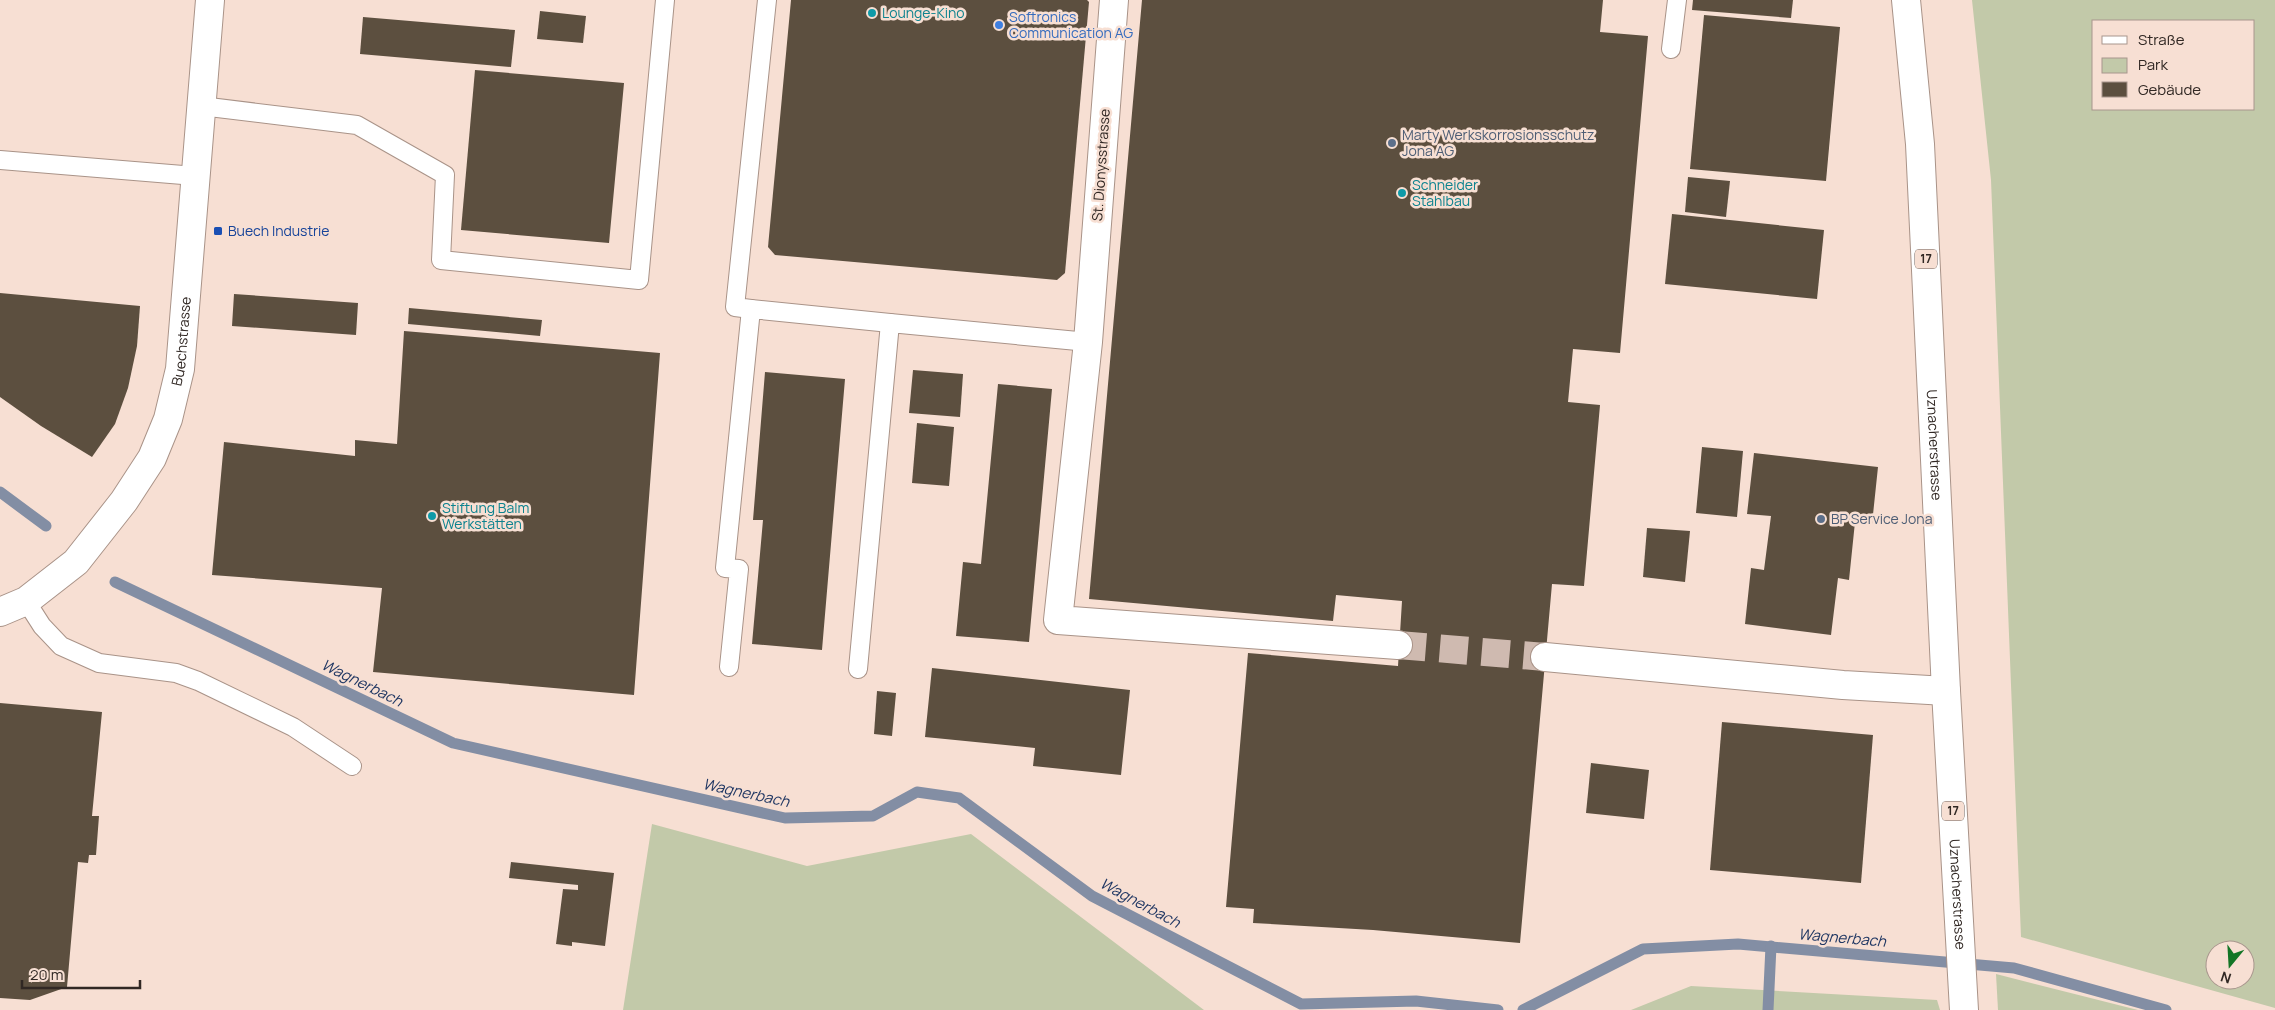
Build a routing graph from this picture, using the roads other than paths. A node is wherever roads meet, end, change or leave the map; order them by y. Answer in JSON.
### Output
{"nodes":[{"id":1,"x":210,"y":0,"type":"edge"},
{"id":2,"x":665,"y":0,"type":"edge"},
{"id":3,"x":767,"y":0,"type":"edge"},
{"id":4,"x":1114,"y":0,"type":"edge"},
{"id":5,"x":1677,"y":0,"type":"edge"},
{"id":6,"x":1906,"y":0,"type":"edge"},
{"id":7,"x":1671,"y":48,"type":"dead end"},
{"id":8,"x":201,"y":106,"type":"junction"},
{"id":9,"x":0,"y":160,"type":"edge"},
{"id":10,"x":195,"y":176,"type":"junction"},
{"id":11,"x":751,"y":309,"type":"junction"},
{"id":12,"x":890,"y":323,"type":"junction"},
{"id":13,"x":1088,"y":336,"type":"junction"},
{"id":14,"x":26,"y":601,"type":"junction"},
{"id":15,"x":0,"y":612,"type":"edge"},
{"id":16,"x":1398,"y":645,"type":"tunnel mouth"},
{"id":17,"x":1545,"y":657,"type":"tunnel mouth"},
{"id":18,"x":729,"y":667,"type":"dead end"},
{"id":19,"x":858,"y":669,"type":"dead end"},
{"id":20,"x":1946,"y":691,"type":"junction"},
{"id":21,"x":352,"y":766,"type":"dead end"},
{"id":22,"x":1964,"y":1005,"type":"edge"}],
"edges":[{"from":1,"to":8,"type":"street","name":"Buechstrasse"},
{"from":2,"to":8,"type":"lane"},
{"from":3,"to":11,"type":"lane"},
{"from":4,"to":13,"type":"street","name":"St. Dionysstrasse"},
{"from":5,"to":7,"type":"lane"},
{"from":6,"to":20,"type":"street","name":"Uznacherstrasse","number":"17"},
{"from":8,"to":10,"type":"street","name":"Buechstrasse"},
{"from":9,"to":10,"type":"lane"},
{"from":10,"to":14,"type":"street","name":"Buechstrasse"},
{"from":11,"to":12,"type":"lane"},
{"from":11,"to":18,"type":"lane"},
{"from":12,"to":13,"type":"lane"},
{"from":12,"to":19,"type":"lane"},
{"from":13,"to":16,"type":"street","name":"St. Dionysstrasse"},
{"from":14,"to":15,"type":"street","name":"Buechstrasse"},
{"from":14,"to":21,"type":"lane"},
{"from":17,"to":20,"type":"street"},
{"from":20,"to":22,"type":"street","name":"Uznacherstrasse","number":"17"}]}
